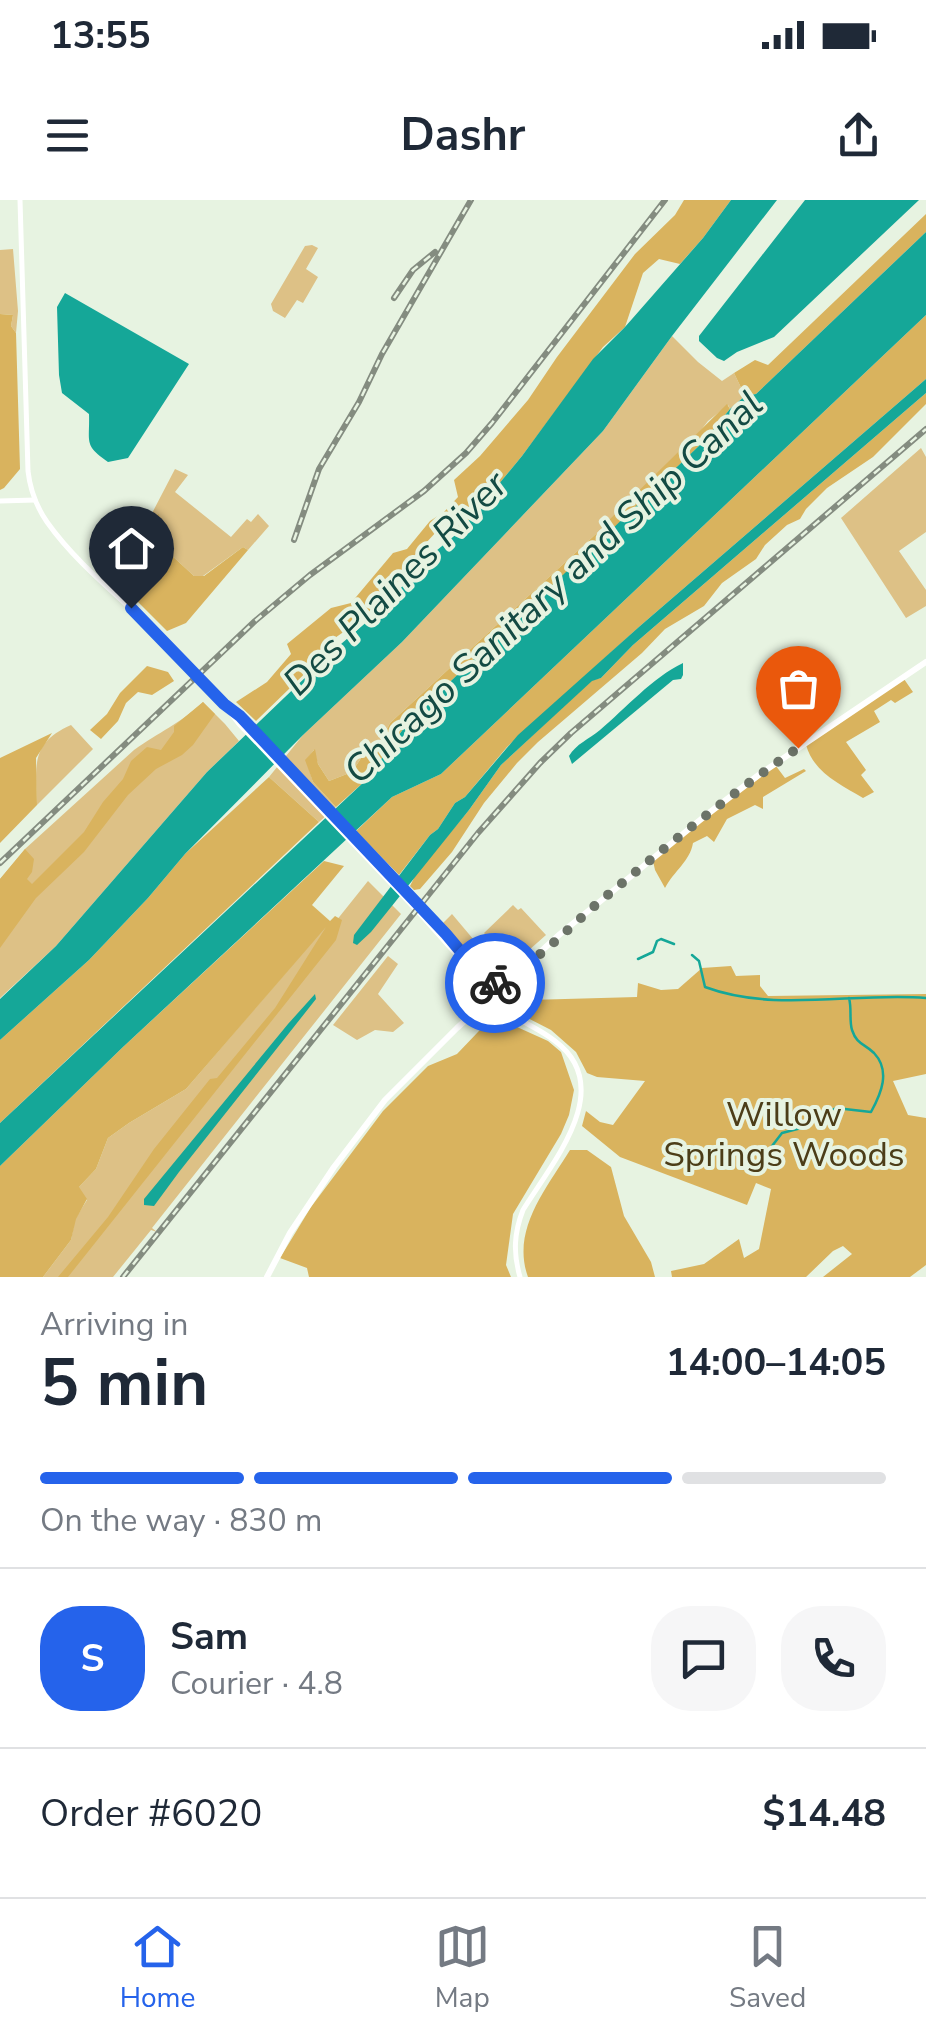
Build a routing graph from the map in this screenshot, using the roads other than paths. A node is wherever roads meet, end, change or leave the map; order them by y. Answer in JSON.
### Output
{"nodes":[{"id":1,"x":20,"y":200,"type":"edge"},
{"id":2,"x":35,"y":500,"type":"junction"},
{"id":3,"x":0,"y":501,"type":"edge"},
{"id":4,"x":926,"y":662,"type":"edge"},
{"id":5,"x":443,"y":936,"type":"junction"},
{"id":6,"x":521,"y":970,"type":"junction"},
{"id":7,"x":482,"y":977,"type":"junction"},
{"id":8,"x":493,"y":995,"type":"junction"},
{"id":9,"x":268,"y":1277,"type":"edge"},
{"id":10,"x":520,"y":1277,"type":"edge"}],
"edges":[{"from":1,"to":2,"type":"main road"},
{"from":2,"to":3,"type":"main road"},
{"from":2,"to":5,"type":"main road"},
{"from":4,"to":6,"type":"main road"},
{"from":5,"to":7,"type":"main road"},
{"from":5,"to":8,"type":"main road"},
{"from":6,"to":7,"type":"main road"},
{"from":6,"to":8,"type":"main road"},
{"from":7,"to":8,"type":"main road"},
{"from":8,"to":9,"type":"main road"},
{"from":8,"to":10,"type":"main road"}]}
